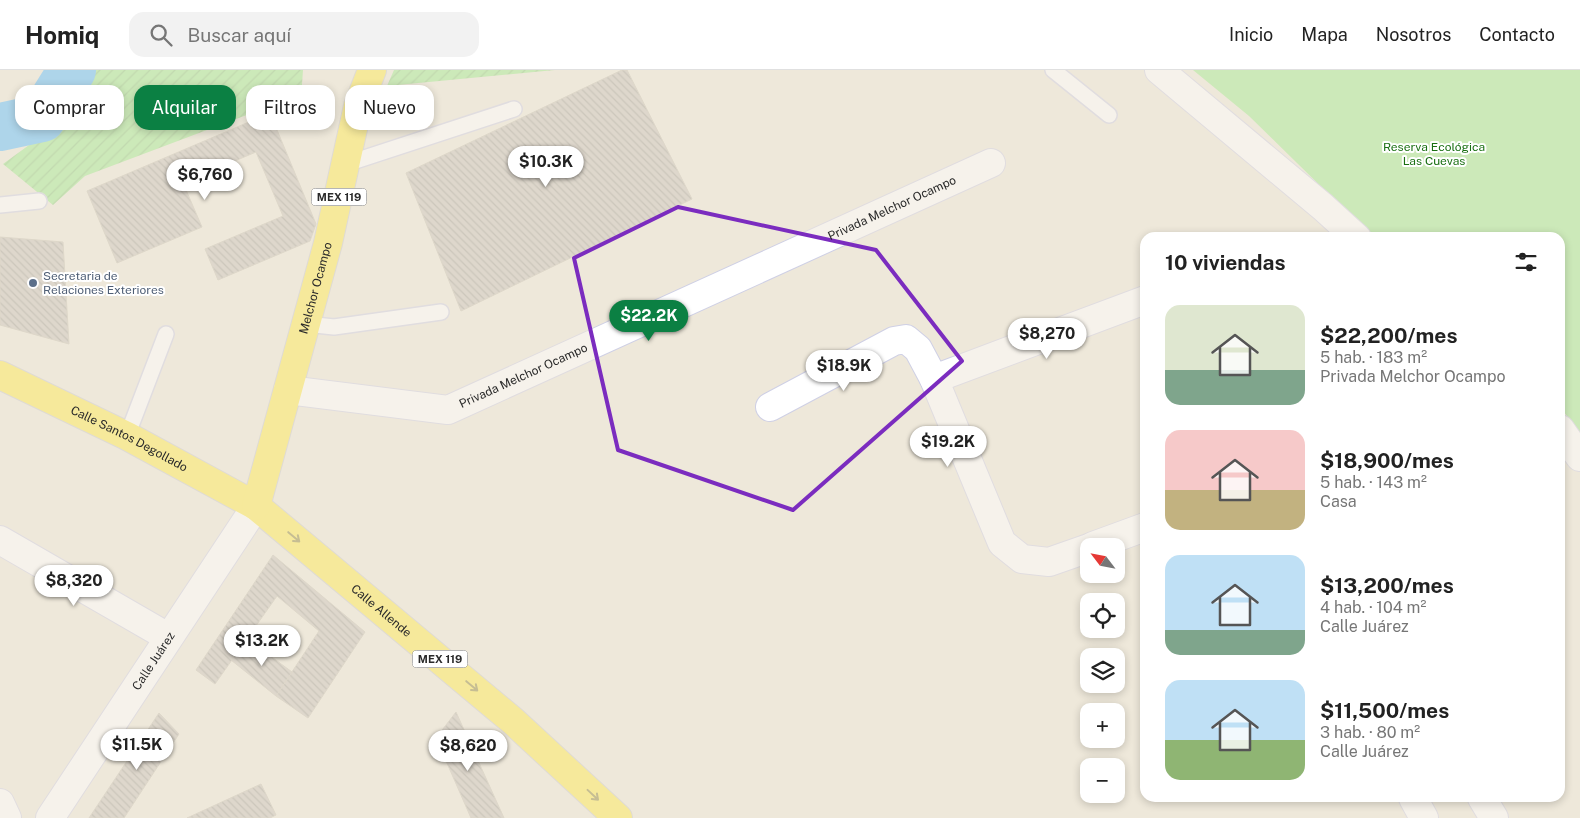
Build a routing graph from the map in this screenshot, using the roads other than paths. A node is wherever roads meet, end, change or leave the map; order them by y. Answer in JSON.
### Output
{"nodes":[{"id":1,"x":372,"y":70,"type":"edge"},
{"id":2,"x":1053,"y":70,"type":"edge"},
{"id":3,"x":1159,"y":70,"type":"edge"},
{"id":4,"x":514,"y":109,"type":"dead end"},
{"id":5,"x":1109,"y":115,"type":"dead end"},
{"id":6,"x":991,"y":163,"type":"dead end"},
{"id":7,"x":346,"y":164,"type":"junction"},
{"id":8,"x":39,"y":200,"type":"dead end"},
{"id":9,"x":0,"y":205,"type":"edge"},
{"id":10,"x":1351,"y":232,"type":"edge"},
{"id":11,"x":1140,"y":302,"type":"edge"},
{"id":12,"x":442,"y":312,"type":"dead end"},
{"id":13,"x":306,"y":324,"type":"junction"},
{"id":14,"x":166,"y":334,"type":"dead end"},
{"id":15,"x":0,"y":374,"type":"edge"},
{"id":16,"x":934,"y":379,"type":"junction"},
{"id":17,"x":288,"y":390,"type":"junction"},
{"id":18,"x":770,"y":407,"type":"dead end"},
{"id":19,"x":127,"y":436,"type":"junction"},
{"id":20,"x":1565,"y":436,"type":"edge"},
{"id":21,"x":1580,"y":457,"type":"edge"},
{"id":22,"x":256,"y":506,"type":"junction"},
{"id":23,"x":1140,"y":530,"type":"edge"},
{"id":24,"x":1116,"y":538,"type":"edge"},
{"id":25,"x":0,"y":540,"type":"edge"},
{"id":26,"x":1080,"y":551,"type":"edge"},
{"id":27,"x":168,"y":637,"type":"junction"},
{"id":28,"x":1415,"y":802,"type":"edge"},
{"id":29,"x":0,"y":803,"type":"edge"},
{"id":30,"x":8,"y":818,"type":"edge"},
{"id":31,"x":50,"y":818,"type":"edge"},
{"id":32,"x":618,"y":818,"type":"edge"},
{"id":33,"x":1424,"y":818,"type":"edge"}],
"edges":[{"from":1,"to":7,"type":"main road","name":"Melchor Ocampo","number":"MEX 119"},
{"from":2,"to":5,"type":"lane"},
{"from":3,"to":10,"type":"street"},
{"from":4,"to":7,"type":"lane"},
{"from":6,"to":17,"type":"street","name":"Privada Melchor Ocampo"},
{"from":7,"to":13,"type":"main road","name":"Melchor Ocampo","number":"MEX 119"},
{"from":8,"to":9,"type":"lane"},
{"from":11,"to":16,"type":"street"},
{"from":12,"to":13,"type":"lane"},
{"from":13,"to":17,"type":"main road","name":"Melchor Ocampo","number":"MEX 119"},
{"from":14,"to":19,"type":"lane"},
{"from":15,"to":19,"type":"main road","name":"Calle Santos Degollado","number":"MEX 119"},
{"from":16,"to":18,"type":"street"},
{"from":16,"to":26,"type":"street"},
{"from":17,"to":22,"type":"main road","name":"Melchor Ocampo","number":"MEX 119"},
{"from":19,"to":22,"type":"main road","name":"Calle Santos Degollado","number":"MEX 119"},
{"from":20,"to":21,"type":"street"},
{"from":22,"to":27,"type":"street","name":"Calle Juárez"},
{"from":22,"to":32,"type":"main road","name":"Calle Allende","number":"MEX 119","one_way":true},
{"from":23,"to":24,"type":"street"},
{"from":25,"to":27,"type":"street"},
{"from":27,"to":31,"type":"street","name":"Calle Juárez"},
{"from":28,"to":33,"type":"street"},
{"from":29,"to":30,"type":"street"}]}
